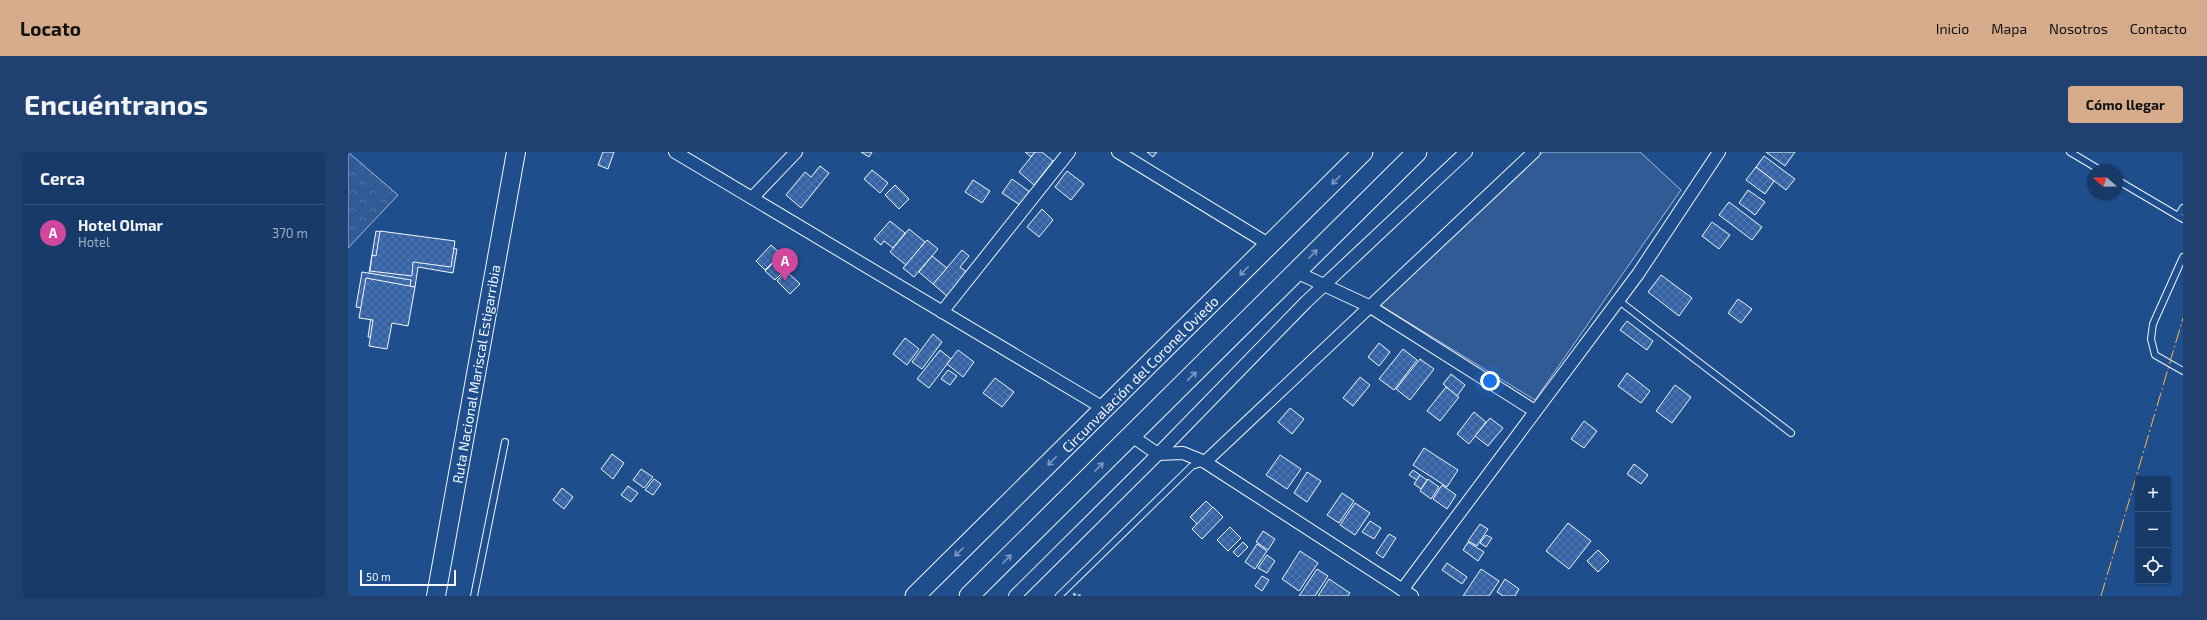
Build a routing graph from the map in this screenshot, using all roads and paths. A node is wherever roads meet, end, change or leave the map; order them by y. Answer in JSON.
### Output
{"nodes":[{"id":1,"x":516,"y":152,"type":"edge"},
{"id":2,"x":675,"y":152,"type":"edge"},
{"id":3,"x":796,"y":152,"type":"edge"},
{"id":4,"x":1069,"y":152,"type":"edge"},
{"id":5,"x":1118,"y":152,"type":"edge"},
{"id":6,"x":1364,"y":152,"type":"edge"},
{"id":7,"x":1417,"y":152,"type":"edge"},
{"id":8,"x":1466,"y":152,"type":"edge"},
{"id":9,"x":1534,"y":152,"type":"edge"},
{"id":10,"x":1719,"y":152,"type":"edge"},
{"id":11,"x":2070,"y":152,"type":"edge"},
{"id":12,"x":2090,"y":164,"type":"edge"},
{"id":13,"x":2123,"y":184,"type":"edge"},
{"id":14,"x":752,"y":198,"type":"junction"},
{"id":15,"x":2183,"y":208,"type":"edge"},
{"id":16,"x":2181,"y":218,"type":"edge"},
{"id":17,"x":1270,"y":245,"type":"junction"},
{"id":18,"x":2183,"y":257,"type":"edge"},
{"id":19,"x":1296,"y":272,"type":"junction"},
{"id":20,"x":1325,"y":286,"type":"junction"},
{"id":21,"x":1618,"y":300,"type":"junction"},
{"id":22,"x":1369,"y":306,"type":"junction"},
{"id":23,"x":942,"y":312,"type":"junction"},
{"id":24,"x":2183,"y":371,"type":"edge"},
{"id":25,"x":1105,"y":408,"type":"junction"},
{"id":26,"x":1535,"y":411,"type":"junction"},
{"id":27,"x":1791,"y":433,"type":"dead end"},
{"id":28,"x":1130,"y":435,"type":"junction"},
{"id":29,"x":504,"y":442,"type":"dead end"},
{"id":30,"x":1158,"y":454,"type":"junction"},
{"id":31,"x":1205,"y":462,"type":"junction"},
{"id":32,"x":1407,"y":593,"type":"edge"},
{"id":33,"x":436,"y":596,"type":"edge"},
{"id":34,"x":474,"y":596,"type":"edge"},
{"id":35,"x":915,"y":596,"type":"edge"},
{"id":36,"x":969,"y":596,"type":"edge"},
{"id":37,"x":1014,"y":596,"type":"edge"},
{"id":38,"x":1059,"y":596,"type":"edge"}],
"edges":[{"from":1,"to":33,"type":"main road","name":"Ruta Nacional Mariscal Estigarribia"},
{"from":2,"to":14,"type":"street"},
{"from":3,"to":14,"type":"street"},
{"from":4,"to":23,"type":"street"},
{"from":5,"to":17,"type":"street"},
{"from":6,"to":17,"type":"highway","name":"Circunvalación del Coronel Oviedo","one_way":true},
{"from":19,"to":7,"type":"highway","one_way":true},
{"from":8,"to":20,"type":"street"},
{"from":9,"to":22,"type":"street"},
{"from":10,"to":21,"type":"street"},
{"from":11,"to":12,"type":"lane"},
{"from":13,"to":16,"type":"lane"},
{"from":14,"to":23,"type":"street"},
{"from":15,"to":16,"type":"lane"},
{"from":17,"to":25,"type":"highway","name":"Circunvalación del Coronel Oviedo","one_way":true},
{"from":18,"to":24,"type":"lane"},
{"from":19,"to":20,"type":"street"},
{"from":28,"to":19,"type":"highway","one_way":true},
{"from":20,"to":22,"type":"street"},
{"from":20,"to":30,"type":"street"},
{"from":21,"to":26,"type":"street"},
{"from":21,"to":27,"type":"lane"},
{"from":22,"to":26,"type":"street"},
{"from":22,"to":31,"type":"street"},
{"from":23,"to":25,"type":"street"},
{"from":25,"to":35,"type":"highway","name":"Circunvalación del Coronel Oviedo","one_way":true},
{"from":26,"to":32,"type":"street"},
{"from":28,"to":30,"type":"street"},
{"from":36,"to":28,"type":"highway","one_way":true},
{"from":29,"to":34,"type":"lane"},
{"from":30,"to":31,"type":"street"},
{"from":30,"to":37,"type":"street"},
{"from":31,"to":32,"type":"street"},
{"from":31,"to":38,"type":"lane"}]}
